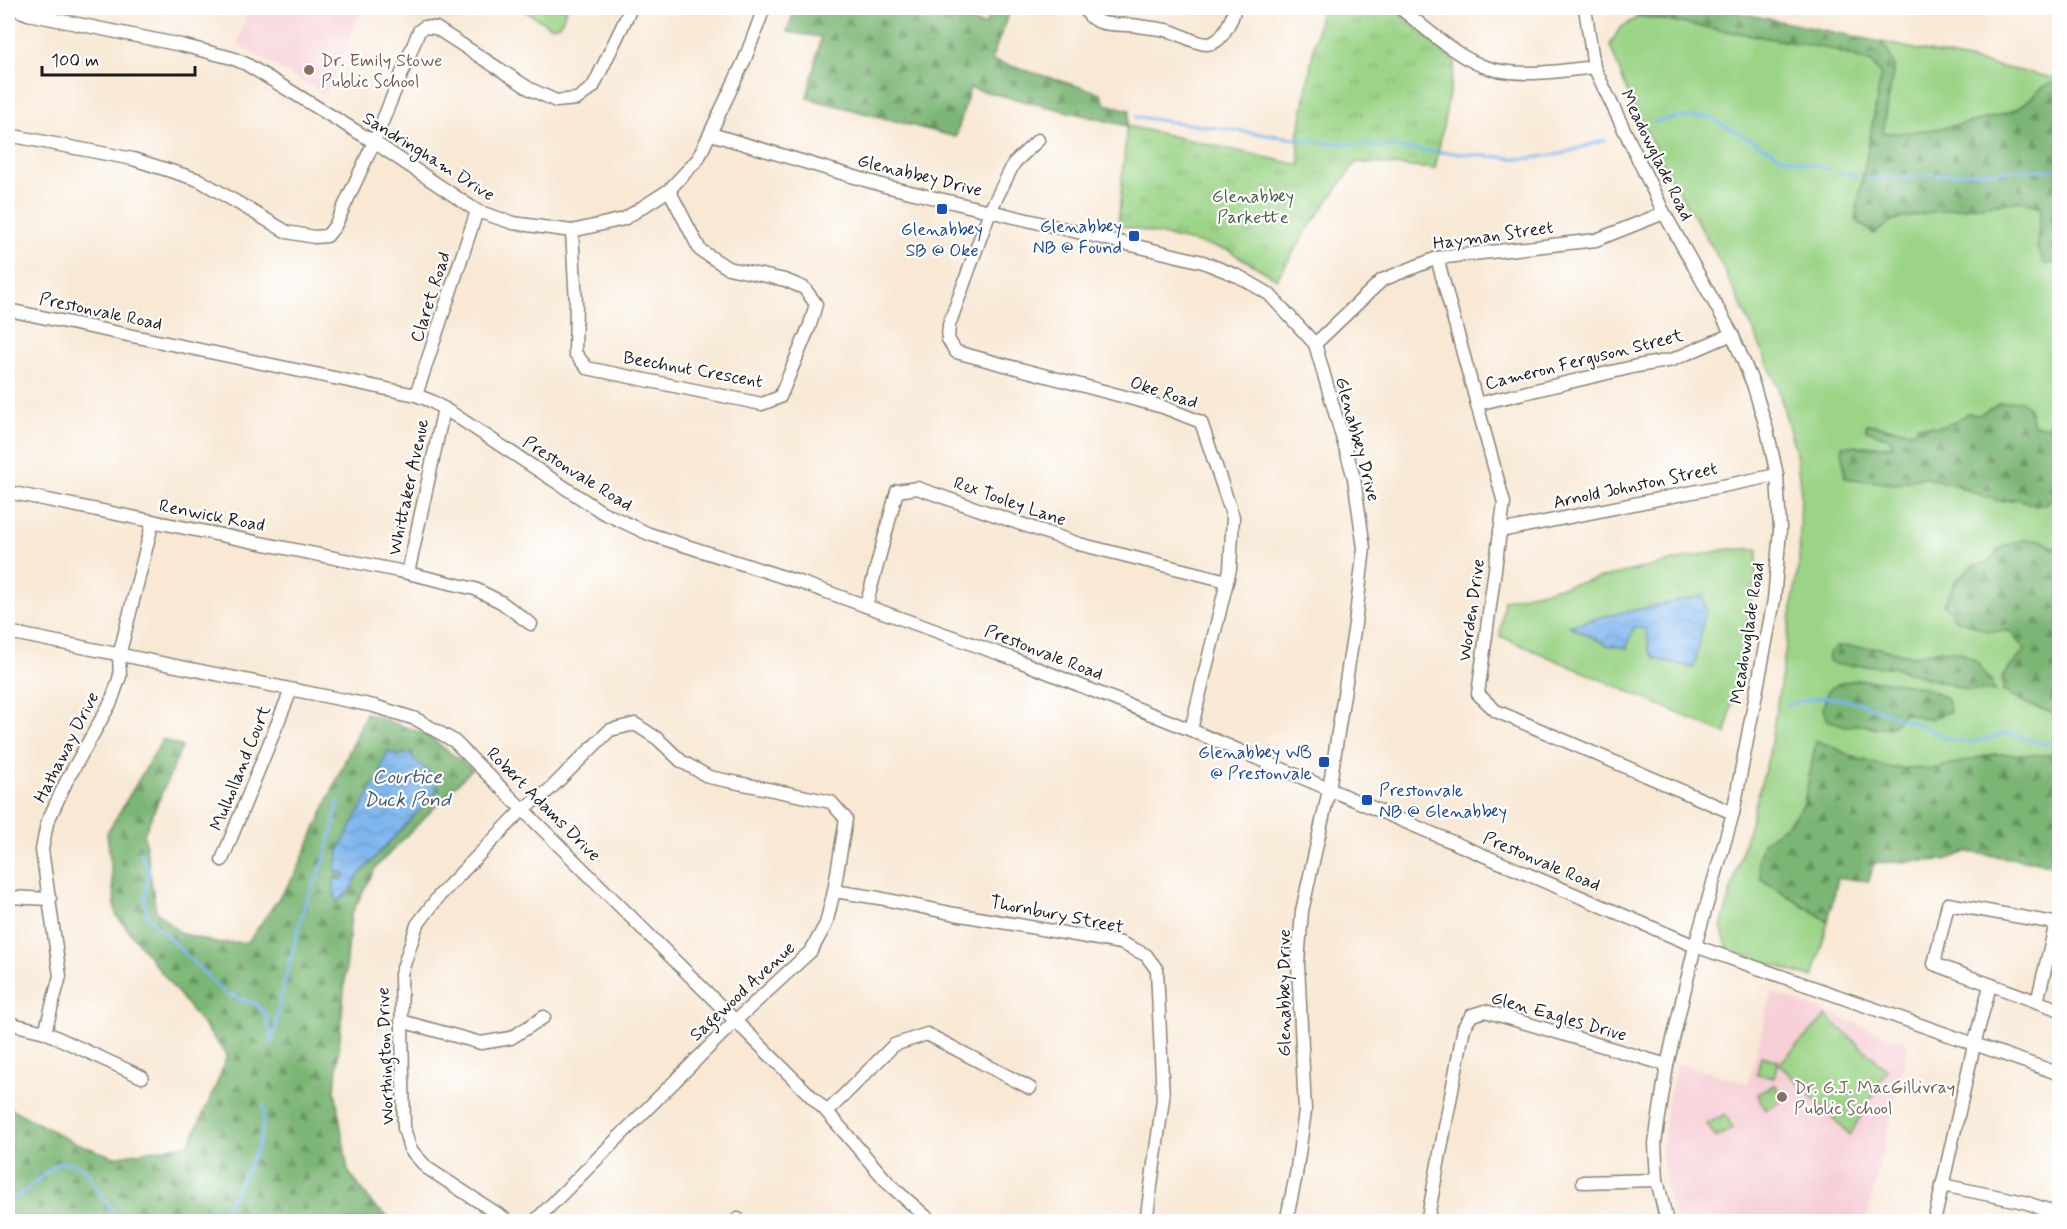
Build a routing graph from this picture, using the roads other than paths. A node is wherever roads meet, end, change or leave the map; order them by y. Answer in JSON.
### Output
{"nodes":[{"id":1,"x":12,"y":8,"type":"edge"},
{"id":2,"x":632,"y":8,"type":"edge"},
{"id":3,"x":1085,"y":8,"type":"edge"},
{"id":4,"x":1234,"y":8,"type":"edge"},
{"id":5,"x":1400,"y":8,"type":"edge"},
{"id":6,"x":1585,"y":8,"type":"edge"},
{"id":7,"x":761,"y":9,"type":"edge"},
{"id":8,"x":1594,"y":67,"type":"junction"},
{"id":9,"x":711,"y":134,"type":"junction"},
{"id":10,"x":8,"y":135,"type":"edge"},
{"id":11,"x":1038,"y":140,"type":"dead end"},
{"id":12,"x":374,"y":142,"type":"junction"},
{"id":13,"x":669,"y":190,"type":"junction"},
{"id":14,"x":477,"y":211,"type":"junction"},
{"id":15,"x":990,"y":211,"type":"junction"},
{"id":16,"x":1664,"y":213,"type":"junction"},
{"id":17,"x":572,"y":231,"type":"junction"},
{"id":18,"x":1437,"y":258,"type":"junction"},
{"id":19,"x":8,"y":310,"type":"edge"},
{"id":20,"x":1732,"y":334,"type":"junction"},
{"id":21,"x":1315,"y":344,"type":"junction"},
{"id":22,"x":416,"y":395,"type":"junction"},
{"id":23,"x":1477,"y":404,"type":"junction"},
{"id":24,"x":444,"y":408,"type":"junction"},
{"id":25,"x":1777,"y":475,"type":"junction"},
{"id":26,"x":8,"y":492,"type":"edge"},
{"id":27,"x":153,"y":521,"type":"junction"},
{"id":28,"x":1500,"y":531,"type":"junction"},
{"id":29,"x":408,"y":573,"type":"junction"},
{"id":30,"x":1227,"y":581,"type":"junction"},
{"id":31,"x":866,"y":606,"type":"junction"},
{"id":32,"x":531,"y":624,"type":"dead end"},
{"id":33,"x":8,"y":632,"type":"edge"},
{"id":34,"x":119,"y":656,"type":"junction"},
{"id":35,"x":291,"y":690,"type":"junction"},
{"id":36,"x":1191,"y":730,"type":"junction"},
{"id":37,"x":1329,"y":789,"type":"junction"},
{"id":38,"x":523,"y":809,"type":"junction"},
{"id":39,"x":1733,"y":813,"type":"junction"},
{"id":40,"x":222,"y":860,"type":"dead end"},
{"id":41,"x":834,"y":891,"type":"junction"},
{"id":42,"x":8,"y":897,"type":"edge"},
{"id":43,"x":50,"y":899,"type":"junction"},
{"id":44,"x":2058,"y":923,"type":"edge"},
{"id":45,"x":1695,"y":946,"type":"junction"},
{"id":46,"x":1990,"y":986,"type":"junction"},
{"id":47,"x":2037,"y":1002,"type":"junction"},
{"id":48,"x":2060,"y":1010,"type":"edge"},
{"id":49,"x":544,"y":1017,"type":"dead end"},
{"id":50,"x":736,"y":1020,"type":"junction"},
{"id":51,"x":401,"y":1021,"type":"junction"},
{"id":52,"x":8,"y":1023,"type":"edge"},
{"id":53,"x":45,"y":1032,"type":"junction"},
{"id":54,"x":1974,"y":1045,"type":"junction"},
{"id":55,"x":1667,"y":1065,"type":"junction"},
{"id":56,"x":2060,"y":1074,"type":"edge"},
{"id":57,"x":142,"y":1077,"type":"dead end"},
{"id":58,"x":1030,"y":1088,"type":"dead end"},
{"id":59,"x":828,"y":1112,"type":"junction"},
{"id":60,"x":1657,"y":1180,"type":"junction"},
{"id":61,"x":1583,"y":1182,"type":"dead end"},
{"id":62,"x":1942,"y":1185,"type":"junction"},
{"id":63,"x":2060,"y":1214,"type":"edge"},
{"id":64,"x":510,"y":1221,"type":"edge"},
{"id":65,"x":534,"y":1221,"type":"edge"},
{"id":66,"x":932,"y":1221,"type":"edge"},
{"id":67,"x":1146,"y":1221,"type":"edge"},
{"id":68,"x":1286,"y":1221,"type":"edge"},
{"id":69,"x":1427,"y":1221,"type":"edge"},
{"id":70,"x":1667,"y":1221,"type":"edge"},
{"id":71,"x":1934,"y":1221,"type":"edge"}],
"edges":[{"from":1,"to":12,"type":"street","name":"Sandringham Drive"},
{"from":2,"to":12,"type":"street"},
{"from":3,"to":4,"type":"street"},
{"from":5,"to":8,"type":"street"},
{"from":6,"to":8,"type":"street","name":"Meadowglade Road"},
{"from":7,"to":9,"type":"street","name":"Sandringham Drive"},
{"from":8,"to":16,"type":"street","name":"Meadowglade Road"},
{"from":9,"to":13,"type":"street","name":"Sandringham Drive"},
{"from":9,"to":15,"type":"street","name":"Glenabbey Drive"},
{"from":10,"to":12,"type":"street"},
{"from":11,"to":15,"type":"street"},
{"from":12,"to":14,"type":"street","name":"Sandringham Drive"},
{"from":13,"to":17,"type":"street","name":"Sandringham Drive"},
{"from":13,"to":17,"type":"street","name":"Beechnut Crescent"},
{"from":14,"to":17,"type":"street","name":"Sandringham Drive"},
{"from":14,"to":22,"type":"street","name":"Claret Road"},
{"from":15,"to":21,"type":"street","name":"Glenabbey Drive"},
{"from":15,"to":30,"type":"street","name":"Oke Road"},
{"from":16,"to":18,"type":"street","name":"Hayman Street"},
{"from":16,"to":20,"type":"street","name":"Meadowglade Road"},
{"from":18,"to":21,"type":"street","name":"Hayman Street"},
{"from":18,"to":23,"type":"street","name":"Worden Drive"},
{"from":19,"to":22,"type":"street","name":"Prestonvale Road"},
{"from":20,"to":23,"type":"street","name":"Cameron Ferguson Street"},
{"from":20,"to":25,"type":"street","name":"Meadowglade Road"},
{"from":21,"to":37,"type":"street","name":"Glenabbey Drive"},
{"from":22,"to":24,"type":"street","name":"Prestonvale Road"},
{"from":23,"to":28,"type":"street","name":"Worden Drive"},
{"from":24,"to":29,"type":"street","name":"Whittaker Avenue"},
{"from":24,"to":31,"type":"street","name":"Prestonvale Road"},
{"from":25,"to":28,"type":"street","name":"Arnold Johnston Street"},
{"from":25,"to":39,"type":"street","name":"Meadowglade Road"},
{"from":26,"to":27,"type":"street","name":"Renwick Road"},
{"from":27,"to":29,"type":"street","name":"Renwick Road"},
{"from":27,"to":34,"type":"street","name":"Hathaway Drive"},
{"from":28,"to":39,"type":"street","name":"Worden Drive"},
{"from":29,"to":32,"type":"street","name":"Renwick Road"},
{"from":30,"to":31,"type":"street","name":"Rex Tooley Lane"},
{"from":30,"to":36,"type":"street","name":"Oke Road"},
{"from":31,"to":36,"type":"street","name":"Prestonvale Road"},
{"from":33,"to":34,"type":"street","name":"Robert Adams Drive"},
{"from":34,"to":35,"type":"street","name":"Robert Adams Drive"},
{"from":34,"to":43,"type":"street","name":"Hathaway Drive"},
{"from":35,"to":38,"type":"street","name":"Robert Adams Drive"},
{"from":35,"to":40,"type":"street","name":"Mulholland Court"},
{"from":36,"to":37,"type":"street","name":"Prestonvale Road"},
{"from":37,"to":45,"type":"street","name":"Prestonvale Road"},
{"from":37,"to":68,"type":"street","name":"Glenabbey Drive"},
{"from":38,"to":41,"type":"street","name":"Sagewood Avenue"},
{"from":38,"to":50,"type":"street","name":"Robert Adams Drive"},
{"from":38,"to":51,"type":"street","name":"Worthington Drive"},
{"from":39,"to":45,"type":"street","name":"Meadowglade Road"},
{"from":41,"to":50,"type":"street","name":"Sagewood Avenue"},
{"from":41,"to":67,"type":"street","name":"Thornbury Street"},
{"from":42,"to":43,"type":"street"},
{"from":43,"to":53,"type":"street","name":"Hathaway Drive"},
{"from":44,"to":46,"type":"street"},
{"from":44,"to":47,"type":"street"},
{"from":45,"to":54,"type":"street","name":"Prestonvale Road"},
{"from":45,"to":55,"type":"street","name":"Meadowglade Road"},
{"from":46,"to":47,"type":"street"},
{"from":46,"to":54,"type":"street"},
{"from":47,"to":48,"type":"street"},
{"from":49,"to":51,"type":"street"},
{"from":50,"to":59,"type":"street","name":"Robert Adams Drive"},
{"from":50,"to":65,"type":"street","name":"Sagewood Avenue"},
{"from":51,"to":64,"type":"street","name":"Worthington Drive"},
{"from":52,"to":53,"type":"street"},
{"from":53,"to":57,"type":"street"},
{"from":54,"to":56,"type":"street","name":"Prestonvale Road"},
{"from":54,"to":62,"type":"street"},
{"from":55,"to":60,"type":"street","name":"Meadowglade Road"},
{"from":55,"to":69,"type":"street","name":"Glen Eagles Drive"},
{"from":58,"to":59,"type":"street"},
{"from":59,"to":66,"type":"street","name":"Robert Adams Drive"},
{"from":60,"to":61,"type":"street"},
{"from":60,"to":70,"type":"street","name":"Meadowglade Road"},
{"from":62,"to":63,"type":"street"},
{"from":62,"to":71,"type":"street"}]}
